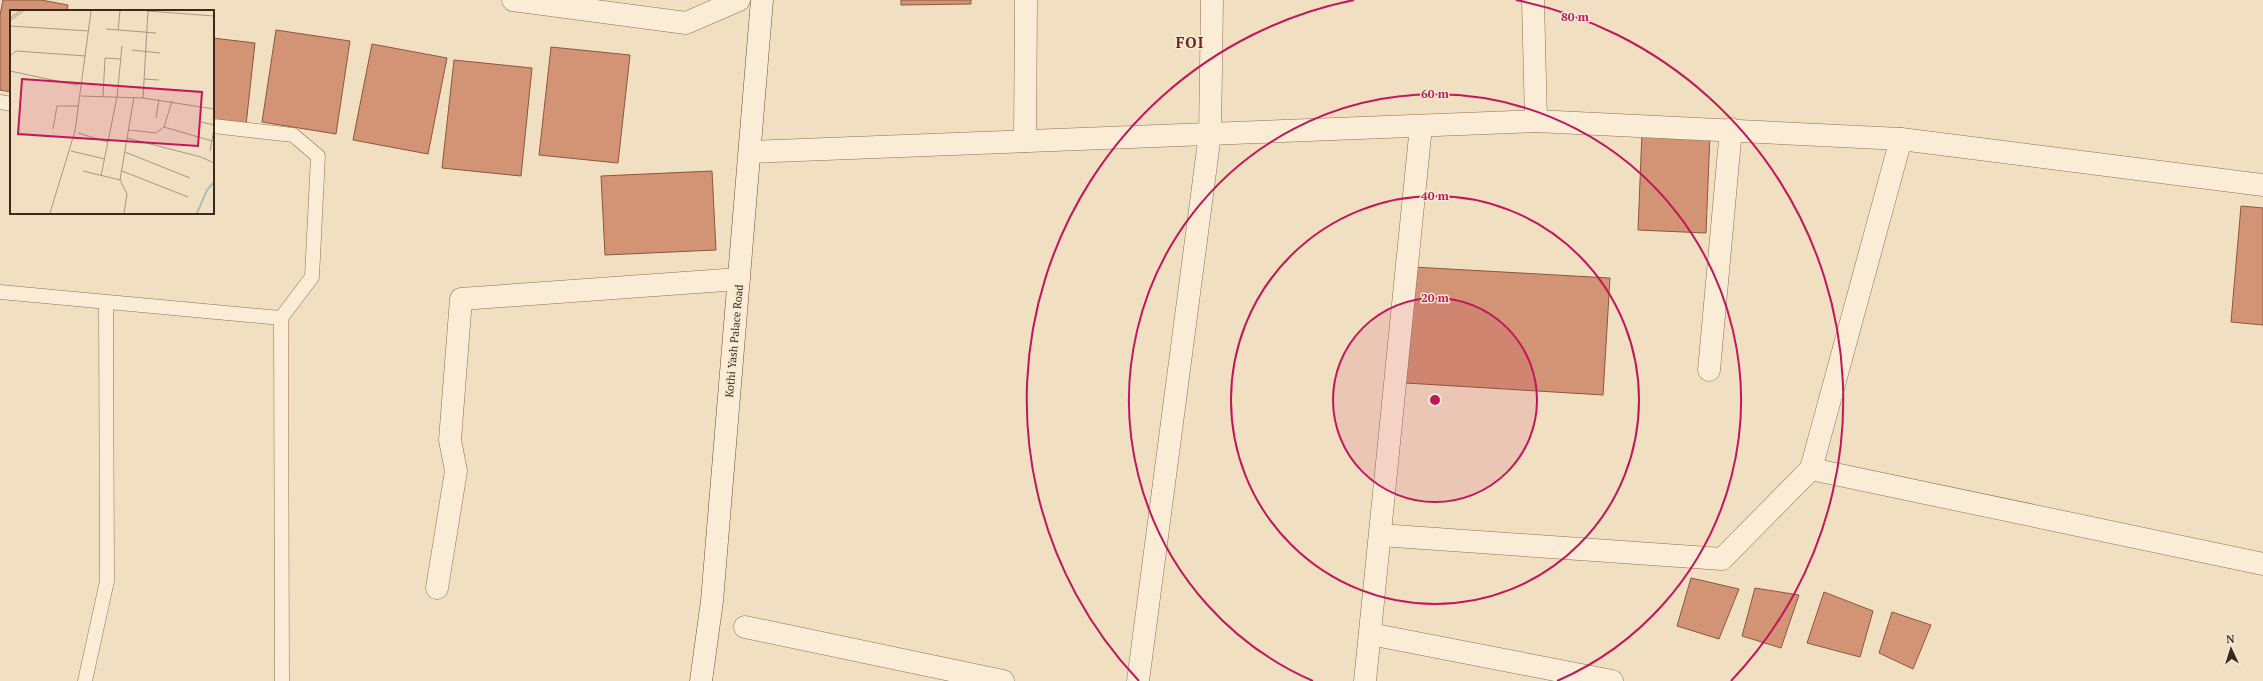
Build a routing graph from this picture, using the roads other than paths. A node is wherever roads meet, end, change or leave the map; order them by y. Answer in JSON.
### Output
{"nodes":[{"id":1,"x":513,"y":0,"type":"edge"},
{"id":2,"x":739,"y":0,"type":"edge"},
{"id":3,"x":762,"y":0,"type":"edge"},
{"id":4,"x":1026,"y":0,"type":"edge"},
{"id":5,"x":1212,"y":0,"type":"edge"},
{"id":6,"x":1533,"y":0,"type":"edge"},
{"id":7,"x":0,"y":102,"type":"edge"},
{"id":8,"x":10,"y":104,"type":"edge"},
{"id":9,"x":1536,"y":121,"type":"junction"},
{"id":10,"x":214,"y":126,"type":"edge"},
{"id":11,"x":1421,"y":126,"type":"junction"},
{"id":12,"x":1731,"y":129,"type":"junction"},
{"id":13,"x":1210,"y":134,"type":"junction"},
{"id":14,"x":1901,"y":139,"type":"junction"},
{"id":15,"x":1025,"y":142,"type":"junction"},
{"id":16,"x":750,"y":152,"type":"junction"},
{"id":17,"x":2263,"y":185,"type":"edge"},
{"id":18,"x":739,"y":279,"type":"junction"},
{"id":19,"x":0,"y":292,"type":"edge"},
{"id":20,"x":106,"y":302,"type":"junction"},
{"id":21,"x":281,"y":318,"type":"junction"},
{"id":22,"x":1709,"y":370,"type":"dead end"},
{"id":23,"x":1811,"y":469,"type":"junction"},
{"id":24,"x":1380,"y":535,"type":"junction"},
{"id":25,"x":2263,"y":564,"type":"edge"},
{"id":26,"x":437,"y":588,"type":"dead end"},
{"id":27,"x":745,"y":627,"type":"dead end"},
{"id":28,"x":1370,"y":634,"type":"junction"},
{"id":29,"x":85,"y":681,"type":"edge"},
{"id":30,"x":282,"y":681,"type":"edge"},
{"id":31,"x":701,"y":681,"type":"edge"},
{"id":32,"x":1003,"y":681,"type":"edge"},
{"id":33,"x":1138,"y":681,"type":"edge"},
{"id":34,"x":1365,"y":681,"type":"edge"},
{"id":35,"x":1612,"y":681,"type":"edge"}],
"edges":[{"from":1,"to":2,"type":"street"},
{"from":3,"to":16,"type":"street","name":"Kothi Yash Palace Road"},
{"from":4,"to":15,"type":"street"},
{"from":5,"to":13,"type":"street"},
{"from":6,"to":9,"type":"street"},
{"from":7,"to":8,"type":"lane"},
{"from":9,"to":11,"type":"street"},
{"from":9,"to":12,"type":"street"},
{"from":10,"to":21,"type":"lane"},
{"from":11,"to":13,"type":"street"},
{"from":11,"to":24,"type":"street"},
{"from":12,"to":14,"type":"street"},
{"from":12,"to":22,"type":"street"},
{"from":13,"to":15,"type":"street"},
{"from":13,"to":33,"type":"street"},
{"from":14,"to":17,"type":"street"},
{"from":14,"to":23,"type":"street"},
{"from":15,"to":16,"type":"street"},
{"from":16,"to":18,"type":"street","name":"Kothi Yash Palace Road"},
{"from":18,"to":26,"type":"street"},
{"from":18,"to":31,"type":"street","name":"Kothi Yash Palace Road"},
{"from":19,"to":20,"type":"lane"},
{"from":20,"to":21,"type":"lane"},
{"from":20,"to":29,"type":"lane"},
{"from":21,"to":30,"type":"lane"},
{"from":23,"to":24,"type":"street"},
{"from":23,"to":25,"type":"street"},
{"from":24,"to":28,"type":"street"},
{"from":27,"to":32,"type":"street"},
{"from":28,"to":34,"type":"street"},
{"from":28,"to":35,"type":"street"}]}
